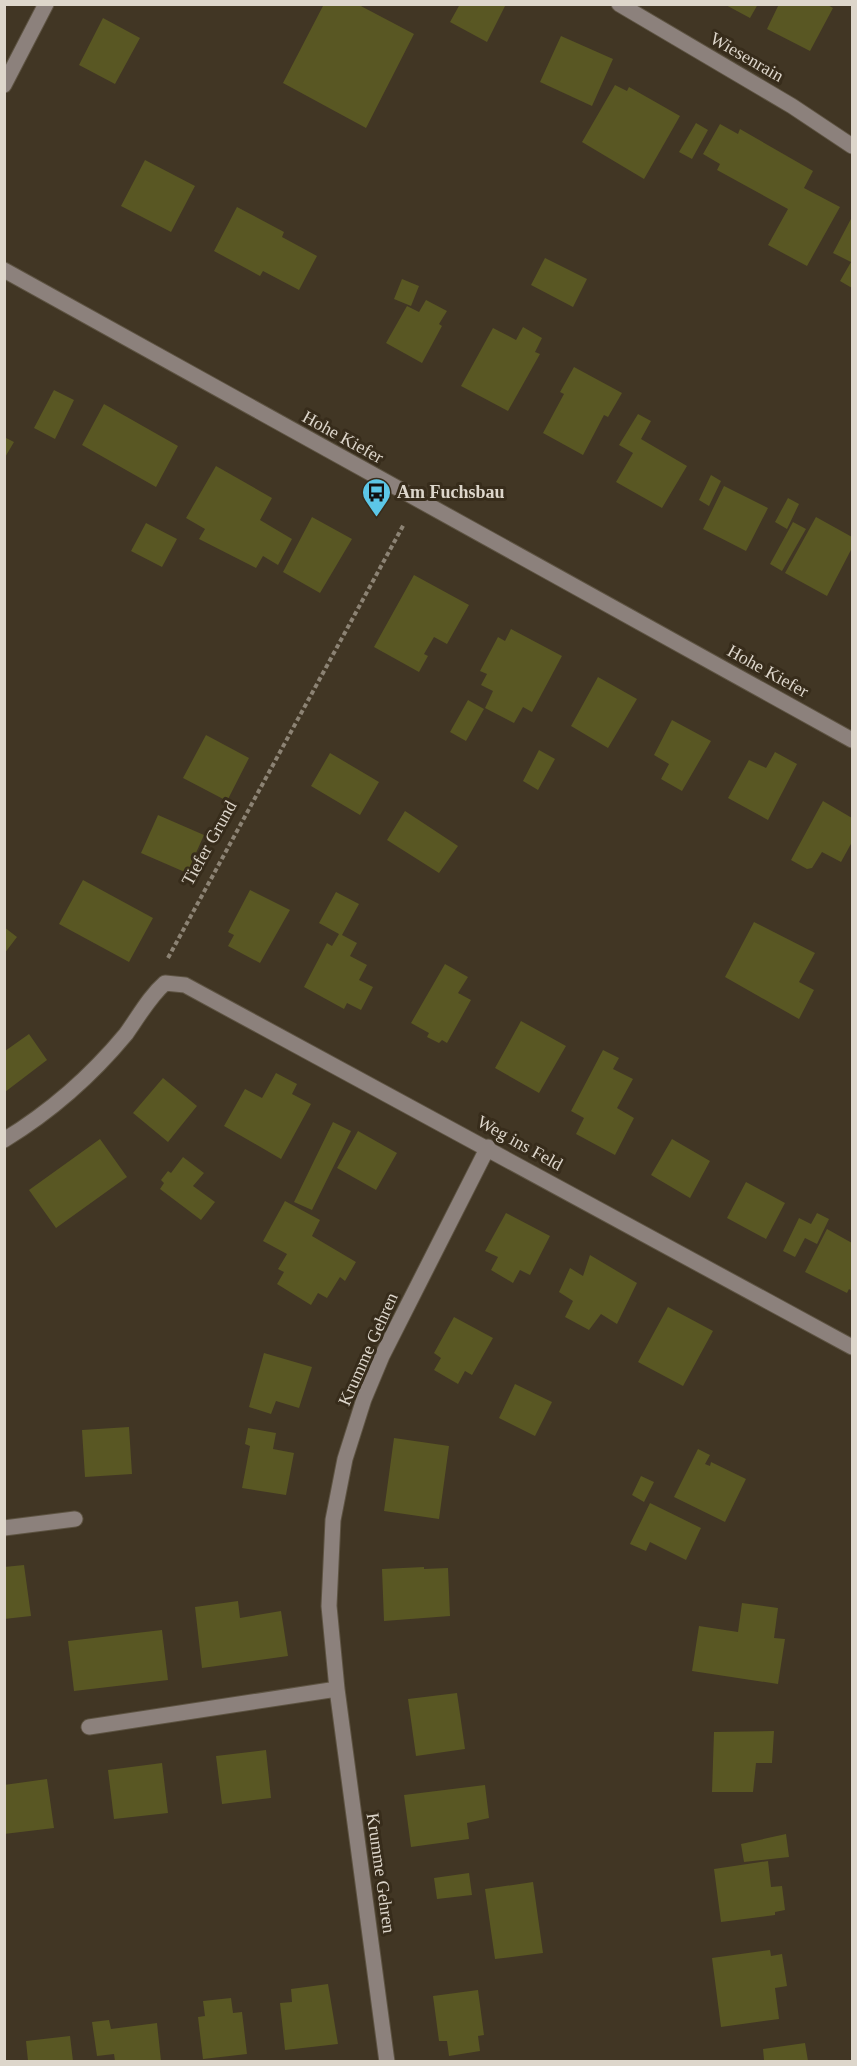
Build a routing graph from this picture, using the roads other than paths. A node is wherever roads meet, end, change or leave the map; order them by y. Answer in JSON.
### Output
{"nodes":[{"id":1,"x":46,"y":4,"type":"edge"},
{"id":2,"x":619,"y":4,"type":"edge"},
{"id":3,"x":4,"y":86,"type":"edge"},
{"id":4,"x":852,"y":146,"type":"edge"},
{"id":5,"x":4,"y":270,"type":"edge"},
{"id":6,"x":852,"y":740,"type":"edge"},
{"id":7,"x":4,"y":1140,"type":"edge"},
{"id":8,"x":488,"y":1147,"type":"junction"},
{"id":9,"x":852,"y":1347,"type":"edge"},
{"id":10,"x":75,"y":1519,"type":"dead end"},
{"id":11,"x":4,"y":1528,"type":"edge"},
{"id":12,"x":337,"y":1689,"type":"junction"},
{"id":13,"x":89,"y":1727,"type":"dead end"},
{"id":14,"x":387,"y":2061,"type":"edge"}],
"edges":[{"from":1,"to":3,"type":"street"},
{"from":2,"to":4,"type":"street","name":"Wiesenrain"},
{"from":5,"to":6,"type":"street","name":"Hohe Kiefer"},
{"from":7,"to":8,"type":"street","name":"Weg ins Feld"},
{"from":8,"to":9,"type":"street","name":"Weg ins Feld"},
{"from":8,"to":12,"type":"street","name":"Krumme Gehren"},
{"from":10,"to":11,"type":"street"},
{"from":12,"to":13,"type":"street"},
{"from":12,"to":14,"type":"street","name":"Krumme Gehren"}]}
